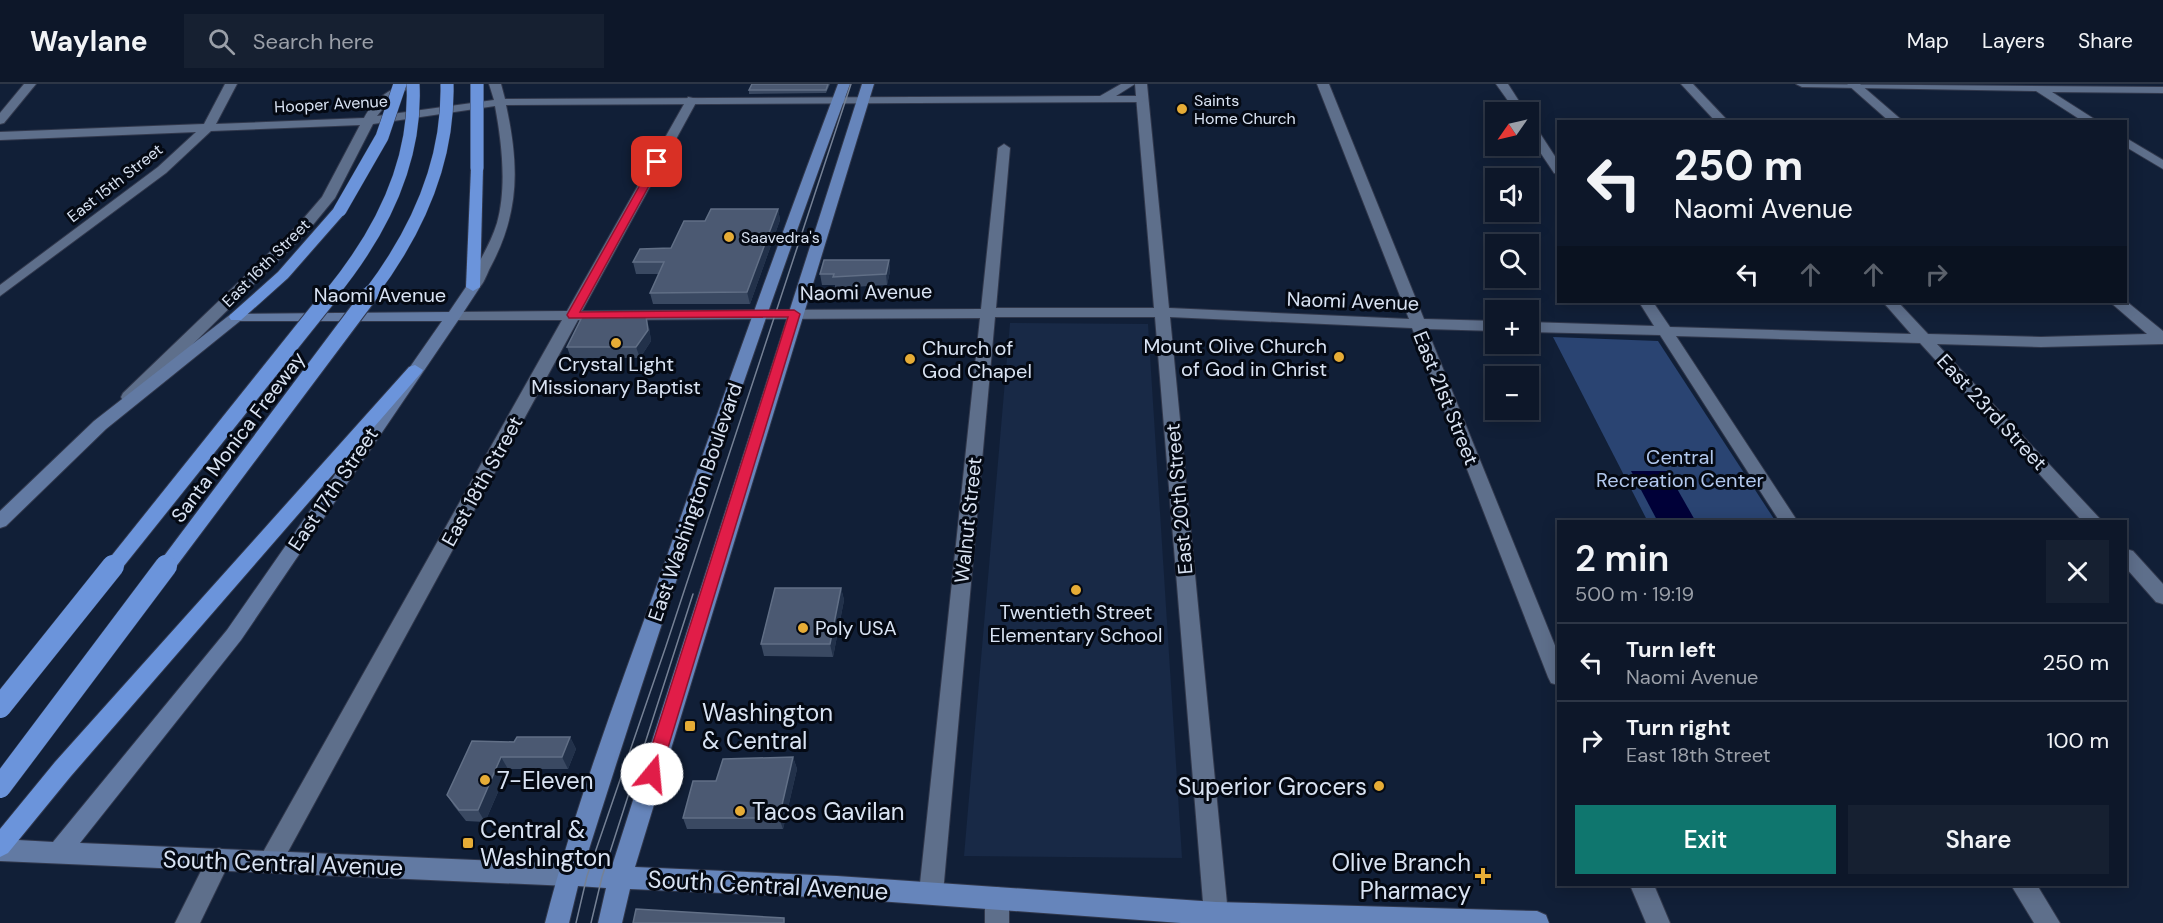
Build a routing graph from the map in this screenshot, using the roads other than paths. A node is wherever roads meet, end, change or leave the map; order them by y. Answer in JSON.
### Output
{"nodes":[{"id":1,"x":30,"y":84,"type":"edge"},
{"id":2,"x":231,"y":84,"type":"edge"},
{"id":3,"x":400,"y":84,"type":"edge"},
{"id":4,"x":411,"y":84,"type":"edge"},
{"id":5,"x":447,"y":84,"type":"edge"},
{"id":6,"x":477,"y":84,"type":"edge"},
{"id":7,"x":495,"y":84,"type":"edge"},
{"id":8,"x":844,"y":84,"type":"edge"},
{"id":9,"x":868,"y":84,"type":"edge"},
{"id":10,"x":1129,"y":84,"type":"edge"},
{"id":11,"x":1323,"y":84,"type":"edge"},
{"id":12,"x":1502,"y":84,"type":"edge"},
{"id":13,"x":1687,"y":84,"type":"edge"},
{"id":14,"x":1802,"y":84,"type":"edge"},
{"id":15,"x":1854,"y":85,"type":"edge"},
{"id":16,"x":2036,"y":86,"type":"edge"},
{"id":17,"x":2163,"y":90,"type":"edge"},
{"id":18,"x":1141,"y":92,"type":"edge"},
{"id":19,"x":692,"y":99,"type":"junction"},
{"id":20,"x":840,"y":99,"type":"junction"},
{"id":21,"x":863,"y":99,"type":"junction"},
{"id":22,"x":1094,"y":100,"type":"junction"},
{"id":23,"x":502,"y":102,"type":"junction"},
{"id":24,"x":1514,"y":102,"type":"edge"},
{"id":25,"x":0,"y":120,"type":"edge"},
{"id":26,"x":1721,"y":120,"type":"edge"},
{"id":27,"x":1896,"y":120,"type":"edge"},
{"id":28,"x":2089,"y":120,"type":"edge"},
{"id":29,"x":367,"y":121,"type":"junction"},
{"id":30,"x":208,"y":127,"type":"junction"},
{"id":31,"x":3,"y":138,"type":"edge"},
{"id":32,"x":1539,"y":141,"type":"edge"},
{"id":33,"x":2127,"y":143,"type":"edge"},
{"id":34,"x":1004,"y":148,"type":"dead end"},
{"id":35,"x":2163,"y":165,"type":"edge"},
{"id":36,"x":1557,"y":168,"type":"edge"},
{"id":37,"x":473,"y":287,"type":"junction"},
{"id":38,"x":0,"y":292,"type":"edge"},
{"id":39,"x":1647,"y":303,"type":"edge"},
{"id":40,"x":1891,"y":303,"type":"edge"},
{"id":41,"x":2118,"y":303,"type":"edge"},
{"id":42,"x":989,"y":312,"type":"junction"},
{"id":43,"x":1162,"y":312,"type":"junction"},
{"id":44,"x":761,"y":314,"type":"junction"},
{"id":45,"x":794,"y":314,"type":"junction"},
{"id":46,"x":573,"y":315,"type":"junction"},
{"id":47,"x":454,"y":316,"type":"junction"},
{"id":48,"x":236,"y":317,"type":"junction"},
{"id":49,"x":1417,"y":325,"type":"junction"},
{"id":50,"x":1485,"y":326,"type":"edge"},
{"id":51,"x":1539,"y":327,"type":"edge"},
{"id":52,"x":1665,"y":329,"type":"junction"},
{"id":53,"x":1924,"y":338,"type":"junction"},
{"id":54,"x":2163,"y":338,"type":"edge"},
{"id":55,"x":415,"y":370,"type":"junction"},
{"id":56,"x":100,"y":425,"type":"junction"},
{"id":57,"x":1788,"y":520,"type":"edge"},
{"id":58,"x":2092,"y":520,"type":"edge"},
{"id":59,"x":0,"y":522,"type":"edge"},
{"id":60,"x":2127,"y":557,"type":"edge"},
{"id":61,"x":2163,"y":597,"type":"edge"},
{"id":62,"x":1557,"y":675,"type":"edge"},
{"id":63,"x":0,"y":707,"type":"edge"},
{"id":64,"x":0,"y":787,"type":"edge"},
{"id":65,"x":0,"y":848,"type":"edge"},
{"id":66,"x":57,"y":854,"type":"junction"},
{"id":67,"x":219,"y":859,"type":"junction"},
{"id":68,"x":270,"y":862,"type":"junction"},
{"id":69,"x":569,"y":875,"type":"junction"},
{"id":70,"x":620,"y":878,"type":"junction"},
{"id":71,"x":1642,"y":886,"type":"edge"},
{"id":72,"x":2024,"y":886,"type":"edge"},
{"id":73,"x":931,"y":893,"type":"junction"},
{"id":74,"x":998,"y":898,"type":"junction"},
{"id":75,"x":1216,"y":914,"type":"junction"},
{"id":76,"x":1414,"y":921,"type":"edge"},
{"id":77,"x":187,"y":923,"type":"edge"},
{"id":78,"x":557,"y":923,"type":"edge"},
{"id":79,"x":610,"y":923,"type":"edge"},
{"id":80,"x":997,"y":923,"type":"edge"},
{"id":81,"x":1537,"y":923,"type":"edge"},
{"id":82,"x":1658,"y":923,"type":"edge"},
{"id":83,"x":2048,"y":923,"type":"edge"}],
"edges":[{"from":1,"to":25,"type":"street"},
{"from":2,"to":30,"type":"street","name":"East 15th Street"},
{"from":3,"to":48,"type":"highway","bridge":true},
{"from":4,"to":29,"type":"street","name":"East 16th Street"},
{"from":4,"to":63,"type":"highway","name":"Santa Monica Freeway","bridge":true},
{"from":5,"to":64,"type":"highway","name":"Santa Monica Freeway","bridge":true},
{"from":6,"to":37,"type":"highway","bridge":true},
{"from":7,"to":23,"type":"street","name":"East 17th Street"},
{"from":8,"to":20,"type":"main road","name":"East Washington Boulevard"},
{"from":9,"to":21,"type":"main road","name":"East Washington Boulevard"},
{"from":10,"to":22,"type":"street","name":"Hooper Avenue"},
{"from":11,"to":49,"type":"street","name":"East 21st Street"},
{"from":12,"to":24,"type":"street"},
{"from":13,"to":26,"type":"street"},
{"from":14,"to":15,"type":"street"},
{"from":15,"to":16,"type":"street"},
{"from":15,"to":27,"type":"street"},
{"from":16,"to":17,"type":"street"},
{"from":16,"to":28,"type":"street"},
{"from":18,"to":22,"type":"street","name":"Hooper Avenue"},
{"from":18,"to":43,"type":"street","name":"East 20th Street"},
{"from":19,"to":20,"type":"street","name":"Hooper Avenue"},
{"from":19,"to":23,"type":"street","name":"Hooper Avenue"},
{"from":19,"to":46,"type":"street","name":"East 18th Street"},
{"from":20,"to":21,"type":"street","name":"Hooper Avenue"},
{"from":20,"to":44,"type":"main road","name":"East Washington Boulevard"},
{"from":21,"to":22,"type":"street","name":"Hooper Avenue"},
{"from":21,"to":45,"type":"main road","name":"East Washington Boulevard"},
{"from":23,"to":29,"type":"street","name":"Hooper Avenue"},
{"from":23,"to":37,"type":"street","name":"East 17th Street"},
{"from":29,"to":30,"type":"street","name":"Hooper Avenue"},
{"from":29,"to":56,"type":"street","name":"East 16th Street"},
{"from":30,"to":31,"type":"street","name":"Hooper Avenue"},
{"from":30,"to":38,"type":"street","name":"East 15th Street"},
{"from":32,"to":36,"type":"street"},
{"from":33,"to":35,"type":"street"},
{"from":34,"to":42,"type":"street","name":"Walnut Street"},
{"from":37,"to":47,"type":"main road","name":"East 17th Street"},
{"from":39,"to":52,"type":"street"},
{"from":40,"to":53,"type":"street","name":"East 23rd Street"},
{"from":41,"to":54,"type":"street"},
{"from":42,"to":43,"type":"street","name":"Naomi Avenue"},
{"from":42,"to":45,"type":"street","name":"Naomi Avenue"},
{"from":42,"to":73,"type":"street","name":"Walnut Street"},
{"from":43,"to":49,"type":"street","name":"Naomi Avenue"},
{"from":43,"to":75,"type":"street","name":"East 20th Street"},
{"from":44,"to":45,"type":"street","name":"Naomi Avenue"},
{"from":44,"to":46,"type":"street","name":"Naomi Avenue"},
{"from":44,"to":69,"type":"main road","name":"East Washington Boulevard"},
{"from":45,"to":70,"type":"main road","name":"East Washington Boulevard"},
{"from":46,"to":47,"type":"street","name":"Naomi Avenue"},
{"from":46,"to":68,"type":"street","name":"East 18th Street"},
{"from":47,"to":48,"type":"main road","name":"Naomi Avenue"},
{"from":47,"to":55,"type":"main road","name":"East 17th Street"},
{"from":48,"to":56,"type":"main road","name":"East 16th Street"},
{"from":49,"to":50,"type":"street","name":"Naomi Avenue"},
{"from":49,"to":62,"type":"street","name":"East 21st Street"},
{"from":51,"to":52,"type":"street"},
{"from":52,"to":53,"type":"street"},
{"from":52,"to":57,"type":"street"},
{"from":53,"to":54,"type":"street"},
{"from":53,"to":58,"type":"street","name":"East 23rd Street"},
{"from":55,"to":65,"type":"highway"},
{"from":55,"to":66,"type":"main road","name":"East 17th Street"},
{"from":56,"to":59,"type":"main road","name":"East 16th Street"},
{"from":60,"to":61,"type":"street"},
{"from":65,"to":66,"type":"main road","name":"South Central Avenue"},
{"from":66,"to":67,"type":"main road","name":"South Central Avenue"},
{"from":67,"to":68,"type":"main road","name":"South Central Avenue"},
{"from":67,"to":77,"type":"street"},
{"from":68,"to":69,"type":"main road","name":"South Central Avenue"},
{"from":69,"to":70,"type":"main road","name":"South Central Avenue"},
{"from":69,"to":78,"type":"main road","name":"East Washington Boulevard"},
{"from":70,"to":73,"type":"main road","name":"South Central Avenue"},
{"from":70,"to":79,"type":"main road","name":"East Washington Boulevard"},
{"from":71,"to":82,"type":"street"},
{"from":72,"to":83,"type":"street"},
{"from":73,"to":74,"type":"main road","name":"South Central Avenue"},
{"from":74,"to":75,"type":"main road","name":"South Central Avenue"},
{"from":74,"to":80,"type":"street"},
{"from":75,"to":76,"type":"main road","name":"South Central Avenue"},
{"from":76,"to":81,"type":"main road","name":"South Central Avenue"}]}
